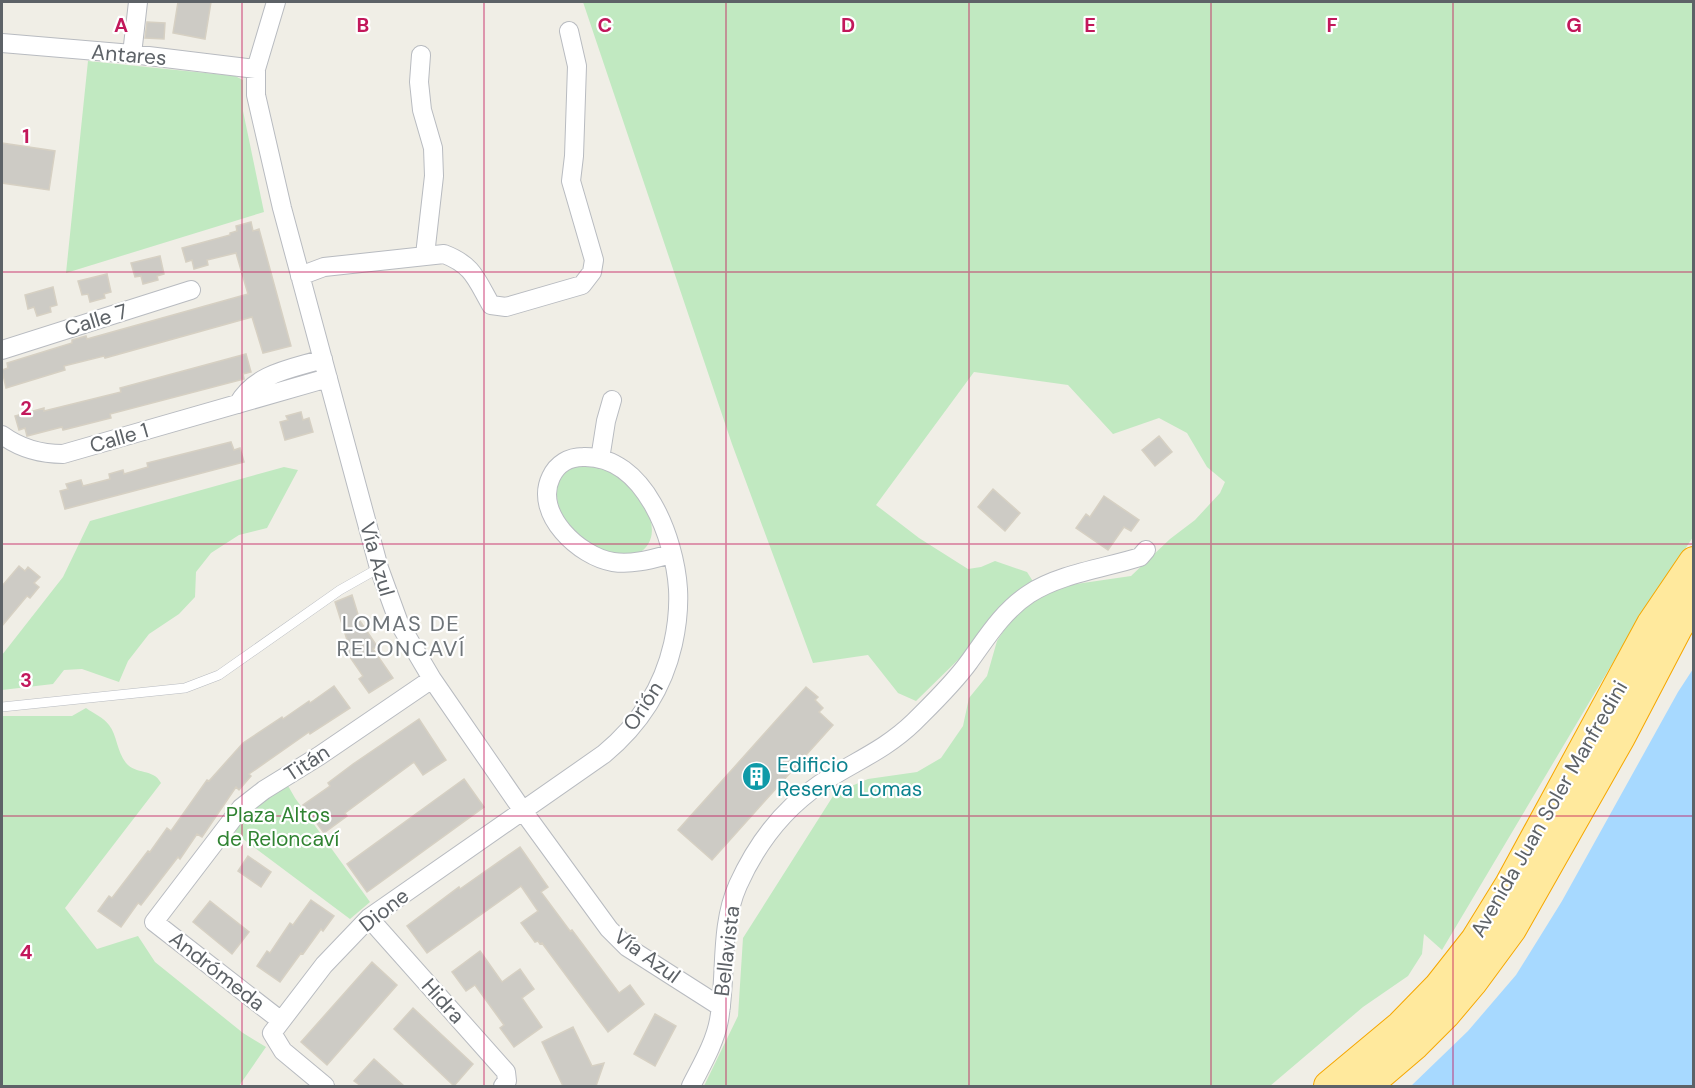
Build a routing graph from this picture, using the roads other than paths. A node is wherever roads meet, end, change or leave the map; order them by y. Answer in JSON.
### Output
{"nodes":[{"id":1,"x":138,"y":2,"type":"edge"},
{"id":2,"x":276,"y":2,"type":"edge"},
{"id":3,"x":569,"y":31,"type":"dead end"},
{"id":4,"x":2,"y":43,"type":"edge"},
{"id":5,"x":132,"y":54,"type":"junction"},
{"id":6,"x":421,"y":55,"type":"dead end"},
{"id":7,"x":256,"y":69,"type":"junction"},
{"id":8,"x":425,"y":255,"type":"junction"},
{"id":9,"x":300,"y":276,"type":"junction"},
{"id":10,"x":191,"y":291,"type":"dead end"},
{"id":11,"x":2,"y":350,"type":"edge"},
{"id":12,"x":323,"y":359,"type":"junction"},
{"id":13,"x":328,"y":378,"type":"junction"},
{"id":14,"x":612,"y":400,"type":"dead end"},
{"id":15,"x":238,"y":404,"type":"junction"},
{"id":16,"x":2,"y":435,"type":"edge"},
{"id":17,"x":600,"y":459,"type":"junction"},
{"id":18,"x":1146,"y":550,"type":"dead end"},
{"id":19,"x":672,"y":554,"type":"junction"},
{"id":20,"x":1694,"y":562,"type":"edge"},
{"id":21,"x":379,"y":568,"type":"junction"},
{"id":22,"x":1694,"y":601,"type":"edge"},
{"id":23,"x":432,"y":679,"type":"junction"},
{"id":24,"x":2,"y":707,"type":"edge"},
{"id":25,"x":523,"y":811,"type":"junction"},
{"id":26,"x":369,"y":918,"type":"junction"},
{"id":27,"x":154,"y":922,"type":"joint"},
{"id":28,"x":721,"y":1007,"type":"junction"},
{"id":29,"x":276,"y":1028,"type":"junction"},
{"id":30,"x":325,"y":1086,"type":"edge"},
{"id":31,"x":503,"y":1086,"type":"edge"},
{"id":32,"x":691,"y":1086,"type":"edge"},
{"id":33,"x":1329,"y":1086,"type":"edge"},
{"id":34,"x":1366,"y":1086,"type":"edge"}],
"edges":[{"from":1,"to":5,"type":"street"},
{"from":2,"to":7,"type":"street","name":"Vía Azul"},
{"from":3,"to":8,"type":"street"},
{"from":4,"to":5,"type":"street","name":"Antares"},
{"from":5,"to":7,"type":"street","name":"Antares"},
{"from":6,"to":8,"type":"street"},
{"from":7,"to":9,"type":"street","name":"Vía Azul"},
{"from":8,"to":9,"type":"street"},
{"from":9,"to":12,"type":"street","name":"Vía Azul"},
{"from":10,"to":11,"type":"street","name":"Calle 7"},
{"from":12,"to":13,"type":"street","name":"Vía Azul"},
{"from":12,"to":15,"type":"street"},
{"from":13,"to":15,"type":"street","name":"Calle 1"},
{"from":13,"to":21,"type":"street","name":"Vía Azul"},
{"from":14,"to":17,"type":"street"},
{"from":15,"to":16,"type":"street","name":"Calle 1"},
{"from":17,"to":19,"type":"street","name":"Orión"},
{"from":17,"to":19,"type":"street","name":"Orión"},
{"from":18,"to":28,"type":"street","name":"Bellavista"},
{"from":19,"to":25,"type":"street","name":"Orión"},
{"from":20,"to":33,"type":"highway","name":"Avenida Juan Soler Manfredini"},
{"from":21,"to":23,"type":"street","name":"Vía Azul"},
{"from":21,"to":24,"type":"lane"},
{"from":22,"to":34,"type":"highway","name":"Avenida Juan Soler Manfredini"},
{"from":23,"to":25,"type":"street","name":"Vía Azul"},
{"from":23,"to":27,"type":"street","name":"Titán"},
{"from":25,"to":26,"type":"street","name":"Dione"},
{"from":25,"to":28,"type":"street","name":"Vía Azul"},
{"from":26,"to":29,"type":"street","name":"Dione"},
{"from":26,"to":31,"type":"street","name":"Hidra"},
{"from":27,"to":29,"type":"street","name":"Andrómeda"},
{"from":28,"to":32,"type":"street","name":"Bellavista"},
{"from":29,"to":30,"type":"street","name":"Andrómeda"}]}
